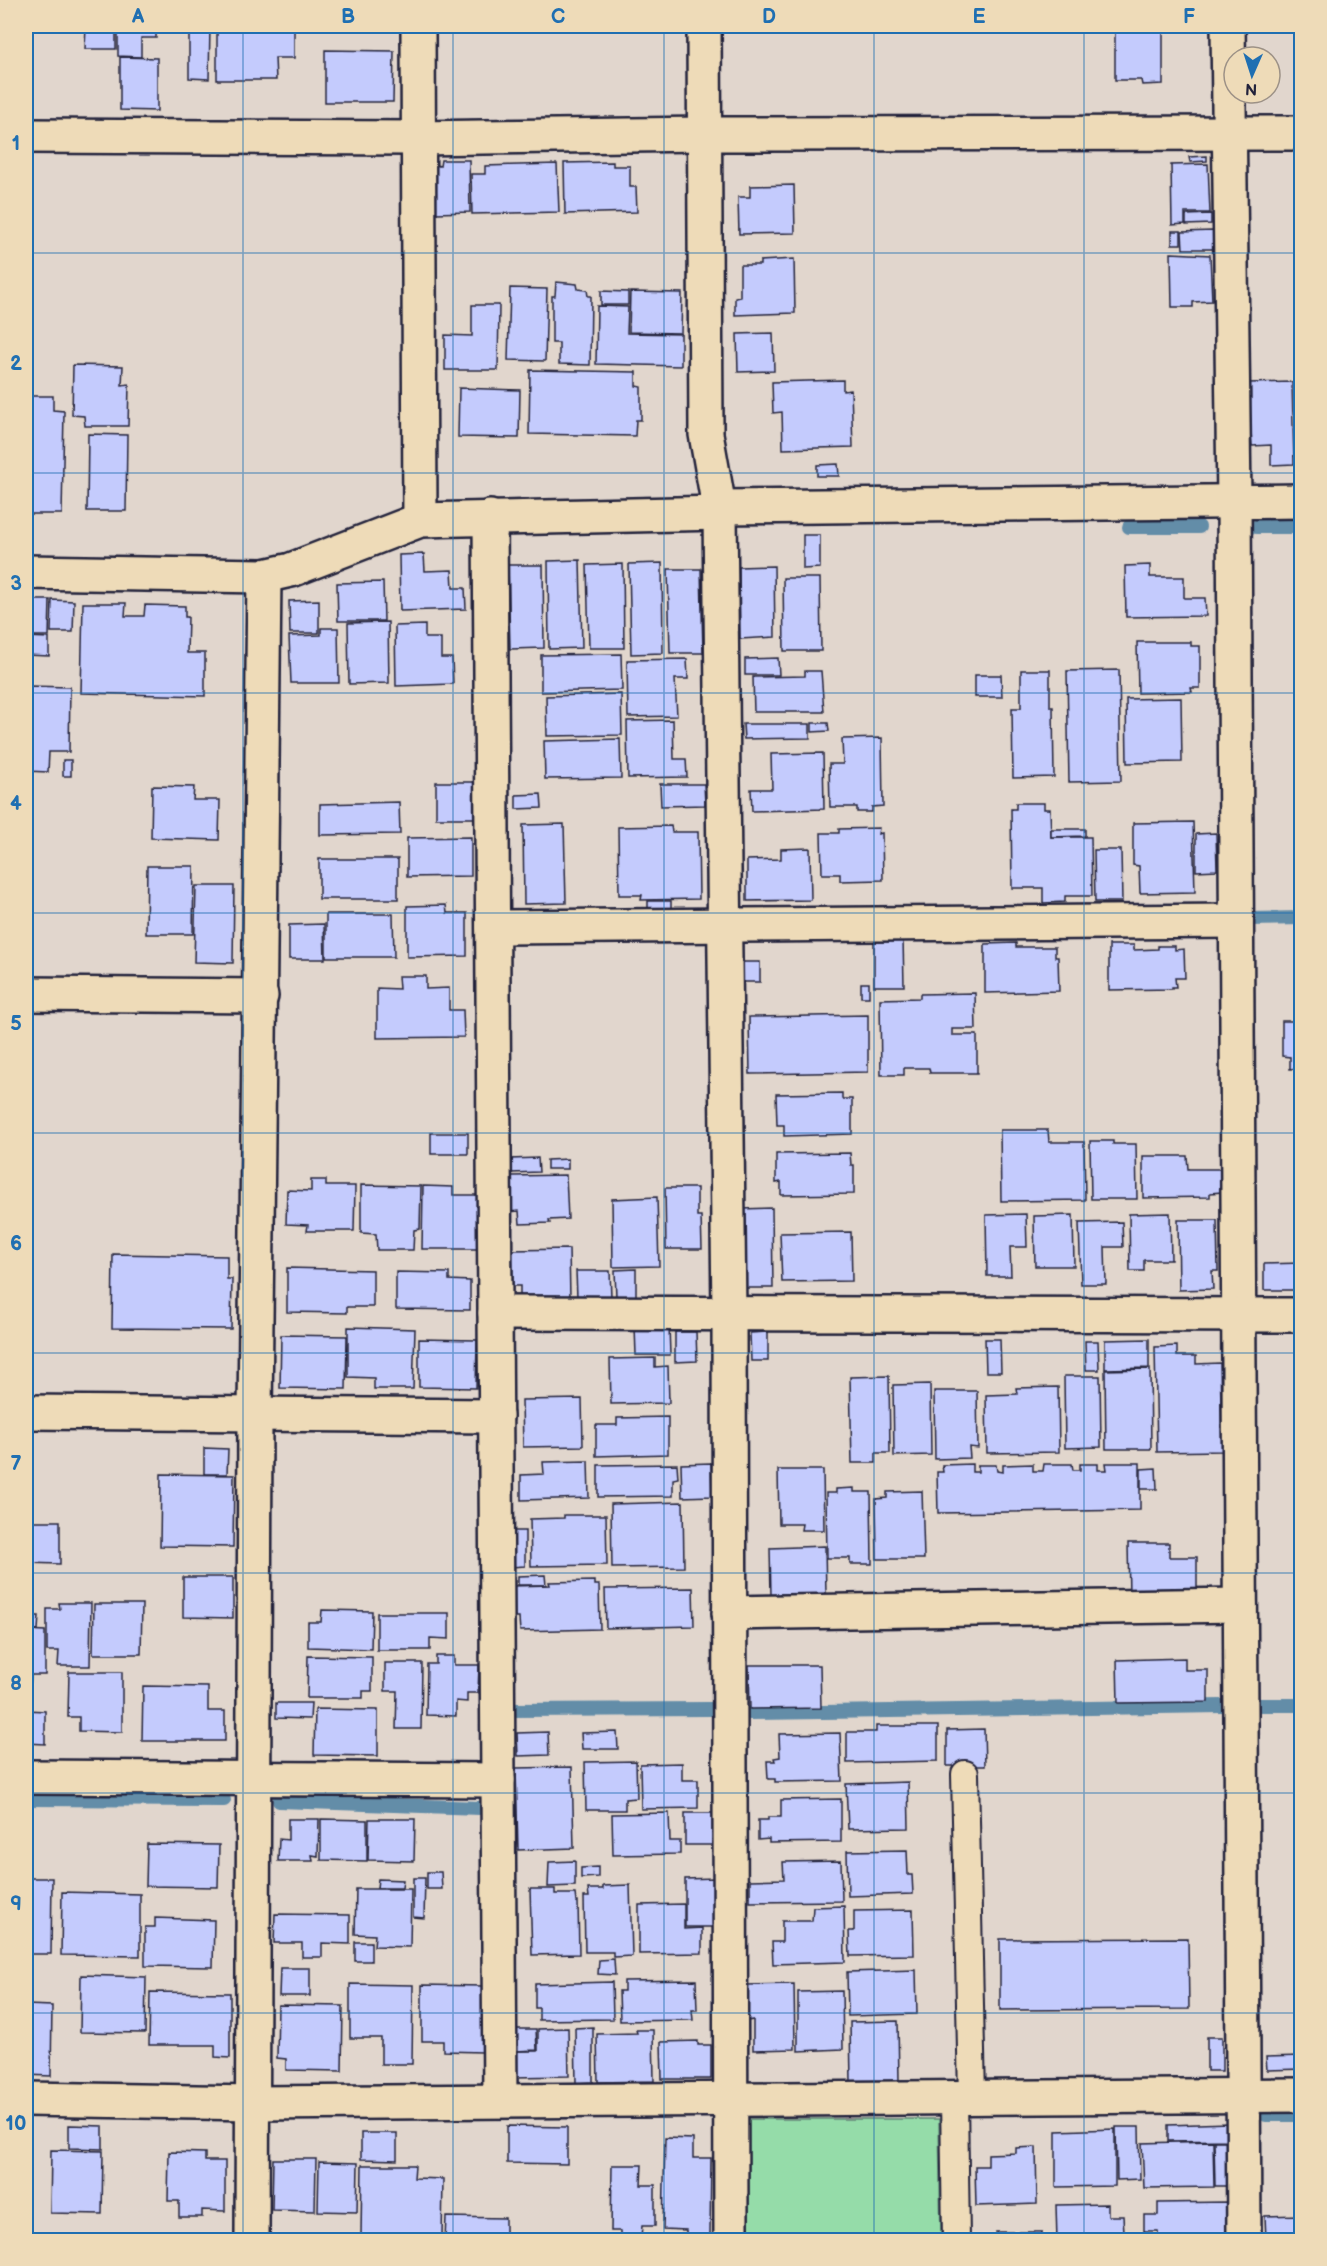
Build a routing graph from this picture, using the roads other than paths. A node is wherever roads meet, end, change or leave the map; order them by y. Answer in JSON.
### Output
{"nodes":[{"id":1,"x":418,"y":26,"type":"edge"},
{"id":2,"x":704,"y":26,"type":"edge"},
{"id":3,"x":1228,"y":26,"type":"edge"},
{"id":4,"x":1229,"y":133,"type":"junction"},
{"id":5,"x":1302,"y":133,"type":"edge"},
{"id":6,"x":704,"y":134,"type":"junction"},
{"id":7,"x":26,"y":136,"type":"edge"},
{"id":8,"x":417,"y":138,"type":"junction"},
{"id":9,"x":1234,"y":501,"type":"junction"},
{"id":10,"x":1302,"y":501,"type":"edge"},
{"id":11,"x":720,"y":510,"type":"junction"},
{"id":12,"x":490,"y":517,"type":"junction"},
{"id":13,"x":420,"y":520,"type":"junction"},
{"id":14,"x":26,"y":572,"type":"edge"},
{"id":15,"x":264,"y":576,"type":"junction"},
{"id":16,"x":1236,"y":921,"type":"junction"},
{"id":17,"x":724,"y":925,"type":"junction"},
{"id":18,"x":493,"y":927,"type":"junction"},
{"id":19,"x":26,"y":994,"type":"edge"},
{"id":20,"x":261,"y":996,"type":"junction"},
{"id":21,"x":495,"y":1313,"type":"junction"},
{"id":22,"x":729,"y":1314,"type":"junction"},
{"id":23,"x":1302,"y":1315,"type":"edge"},
{"id":24,"x":1238,"y":1316,"type":"junction"},
{"id":25,"x":26,"y":1412,"type":"edge"},
{"id":26,"x":255,"y":1414,"type":"junction"},
{"id":27,"x":496,"y":1416,"type":"junction"},
{"id":28,"x":1240,"y":1605,"type":"junction"},
{"id":29,"x":729,"y":1613,"type":"junction"},
{"id":30,"x":965,"y":1774,"type":"dead end"},
{"id":31,"x":26,"y":1777,"type":"edge"},
{"id":32,"x":255,"y":1778,"type":"junction"},
{"id":33,"x":498,"y":1780,"type":"junction"},
{"id":34,"x":1242,"y":2095,"type":"junction"},
{"id":35,"x":1302,"y":2095,"type":"edge"},
{"id":36,"x":963,"y":2097,"type":"junction"},
{"id":37,"x":729,"y":2098,"type":"junction"},
{"id":38,"x":26,"y":2099,"type":"edge"},
{"id":39,"x":500,"y":2100,"type":"junction"},
{"id":40,"x":253,"y":2103,"type":"junction"},
{"id":41,"x":252,"y":2241,"type":"edge"},
{"id":42,"x":731,"y":2241,"type":"edge"},
{"id":43,"x":956,"y":2241,"type":"edge"},
{"id":44,"x":1244,"y":2241,"type":"edge"}],
"edges":[{"from":1,"to":8,"type":"street"},
{"from":2,"to":6,"type":"street"},
{"from":3,"to":4,"type":"street"},
{"from":4,"to":5,"type":"street"},
{"from":4,"to":6,"type":"street"},
{"from":4,"to":9,"type":"street"},
{"from":6,"to":8,"type":"street"},
{"from":6,"to":11,"type":"street"},
{"from":7,"to":8,"type":"street"},
{"from":8,"to":13,"type":"street"},
{"from":9,"to":10,"type":"street"},
{"from":9,"to":11,"type":"street"},
{"from":9,"to":16,"type":"street"},
{"from":11,"to":12,"type":"street"},
{"from":11,"to":17,"type":"street"},
{"from":12,"to":13,"type":"street"},
{"from":12,"to":18,"type":"street"},
{"from":13,"to":15,"type":"street"},
{"from":14,"to":15,"type":"street"},
{"from":15,"to":20,"type":"street"},
{"from":16,"to":17,"type":"street"},
{"from":16,"to":24,"type":"street"},
{"from":17,"to":18,"type":"street"},
{"from":17,"to":22,"type":"street"},
{"from":18,"to":21,"type":"street"},
{"from":19,"to":20,"type":"street"},
{"from":20,"to":26,"type":"street"},
{"from":21,"to":22,"type":"street"},
{"from":21,"to":27,"type":"street"},
{"from":22,"to":24,"type":"street"},
{"from":22,"to":29,"type":"street"},
{"from":23,"to":24,"type":"street"},
{"from":24,"to":28,"type":"street"},
{"from":25,"to":26,"type":"street"},
{"from":26,"to":27,"type":"street"},
{"from":26,"to":32,"type":"street"},
{"from":27,"to":33,"type":"street"},
{"from":28,"to":29,"type":"street"},
{"from":28,"to":34,"type":"street"},
{"from":29,"to":37,"type":"street"},
{"from":30,"to":36,"type":"lane"},
{"from":31,"to":32,"type":"street"},
{"from":32,"to":33,"type":"street"},
{"from":32,"to":40,"type":"street"},
{"from":33,"to":39,"type":"street"},
{"from":34,"to":35,"type":"street"},
{"from":34,"to":36,"type":"street"},
{"from":34,"to":44,"type":"street"},
{"from":36,"to":37,"type":"street"},
{"from":36,"to":43,"type":"lane"},
{"from":37,"to":39,"type":"street"},
{"from":37,"to":42,"type":"street"},
{"from":38,"to":40,"type":"street"},
{"from":39,"to":40,"type":"street"},
{"from":40,"to":41,"type":"street"}]}
